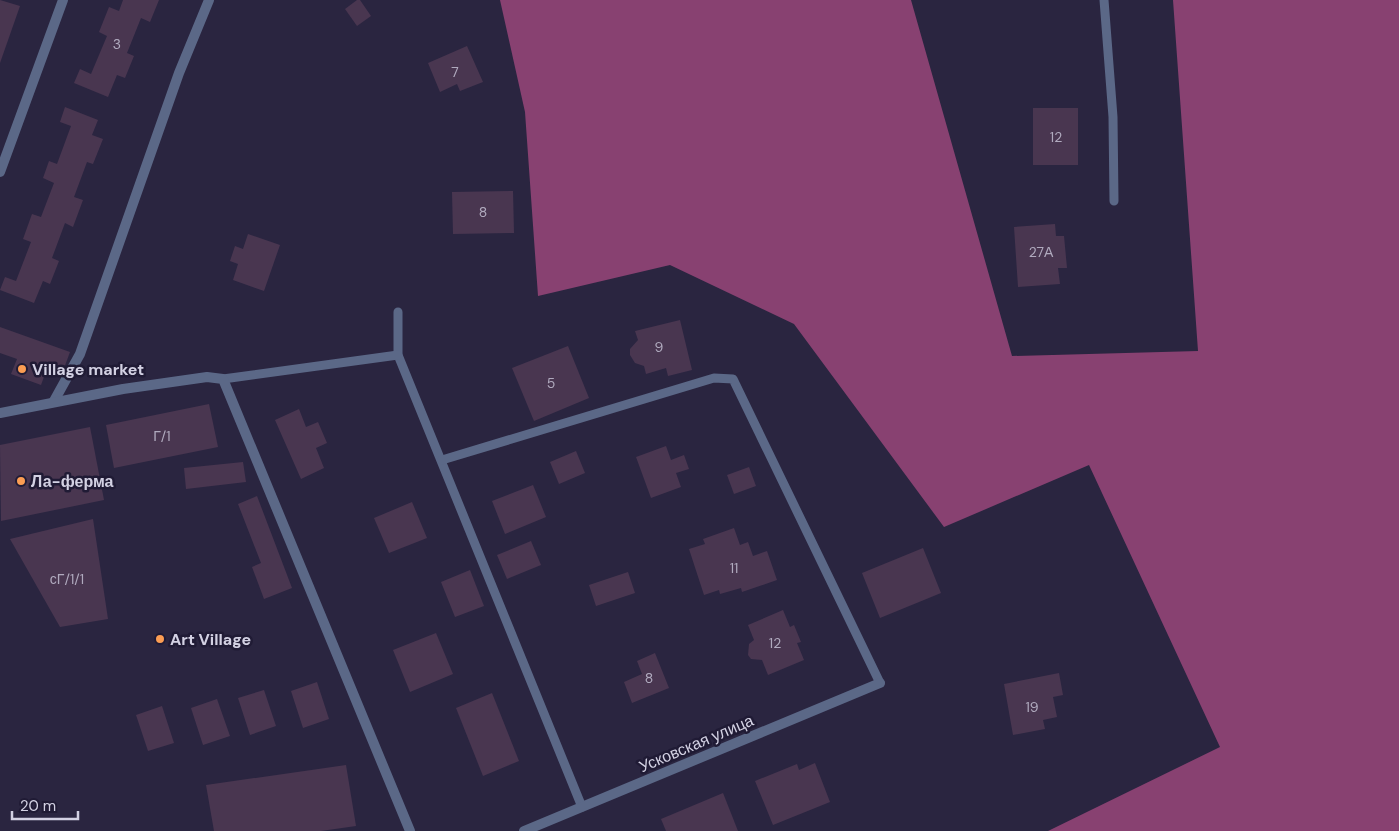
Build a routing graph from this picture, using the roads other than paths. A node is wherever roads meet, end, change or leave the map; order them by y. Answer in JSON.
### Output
{"nodes":[{"id":1,"x":64,"y":0,"type":"edge"},
{"id":2,"x":209,"y":0,"type":"edge"},
{"id":3,"x":1104,"y":0,"type":"edge"},
{"id":4,"x":0,"y":172,"type":"edge"},
{"id":5,"x":1114,"y":201,"type":"dead end"},
{"id":6,"x":398,"y":312,"type":"dead end"},
{"id":7,"x":398,"y":355,"type":"junction"},
{"id":8,"x":224,"y":379,"type":"junction"},
{"id":9,"x":54,"y":401,"type":"junction"},
{"id":10,"x":0,"y":413,"type":"edge"},
{"id":11,"x":442,"y":460,"type":"junction"},
{"id":12,"x":880,"y":683,"type":"joint"},
{"id":13,"x":582,"y":807,"type":"junction"},
{"id":14,"x":410,"y":831,"type":"edge"},
{"id":15,"x":524,"y":831,"type":"edge"}],
"edges":[{"from":1,"to":4,"type":"street"},
{"from":2,"to":9,"type":"street"},
{"from":3,"to":5,"type":"lane"},
{"from":6,"to":7,"type":"lane"},
{"from":7,"to":8,"type":"lane"},
{"from":7,"to":11,"type":"lane"},
{"from":8,"to":9,"type":"street"},
{"from":8,"to":14,"type":"street"},
{"from":9,"to":10,"type":"street"},
{"from":11,"to":12,"type":"lane"},
{"from":11,"to":13,"type":"lane"},
{"from":12,"to":13,"type":"street","name":"Усковская улица"},
{"from":13,"to":15,"type":"street","name":"Усковская улица"}]}
